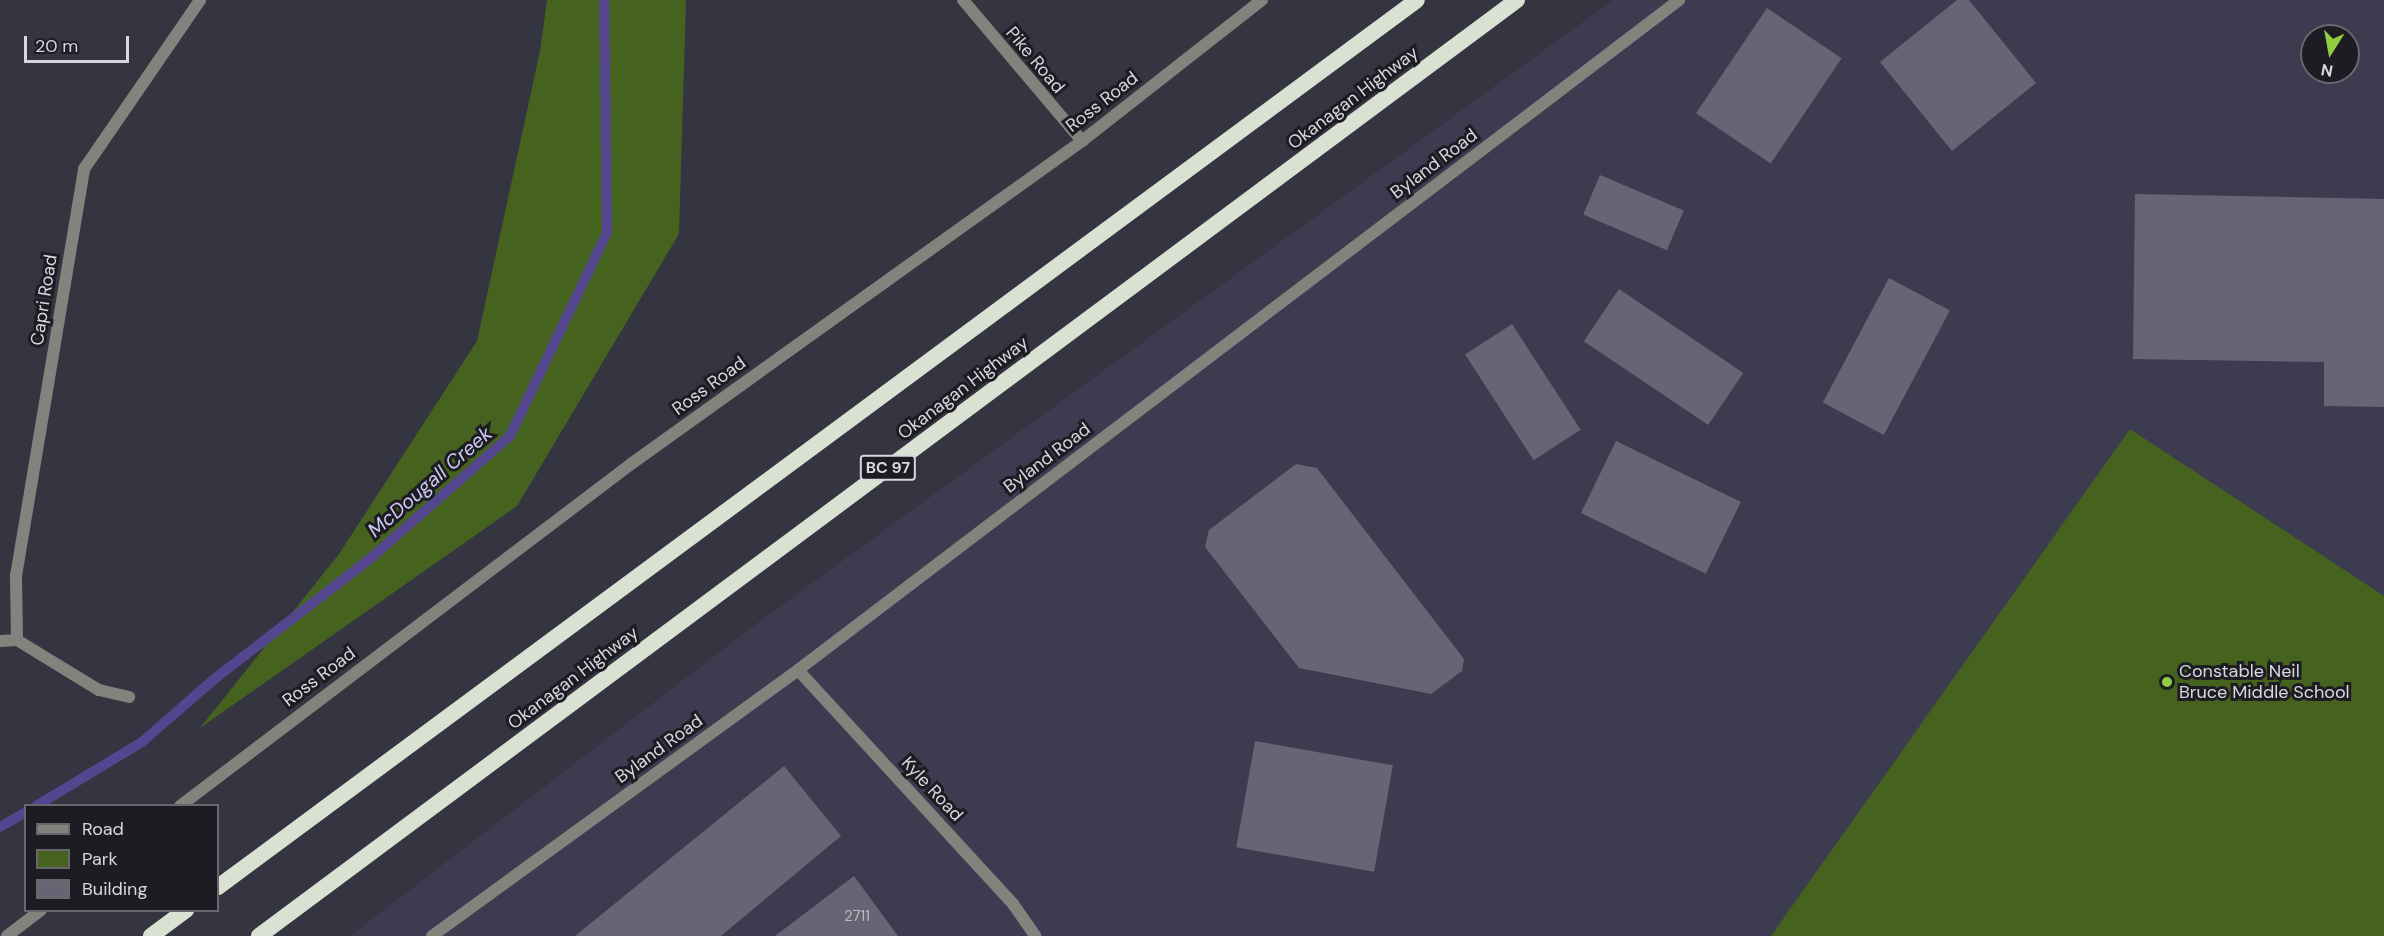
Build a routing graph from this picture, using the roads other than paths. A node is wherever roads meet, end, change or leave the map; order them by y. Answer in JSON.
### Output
{"nodes":[{"id":1,"x":200,"y":0,"type":"edge"},
{"id":2,"x":963,"y":0,"type":"edge"},
{"id":3,"x":1262,"y":0,"type":"edge"},
{"id":4,"x":1417,"y":0,"type":"edge"},
{"id":5,"x":1517,"y":0,"type":"edge"},
{"id":6,"x":1679,"y":0,"type":"edge"},
{"id":7,"x":1082,"y":141,"type":"junction"},
{"id":8,"x":17,"y":640,"type":"junction"},
{"id":9,"x":0,"y":641,"type":"edge"},
{"id":10,"x":798,"y":670,"type":"junction"},
{"id":11,"x":129,"y":697,"type":"dead end"},
{"id":12,"x":183,"y":804,"type":"edge"},
{"id":13,"x":219,"y":886,"type":"edge"},
{"id":14,"x":38,"y":912,"type":"edge"},
{"id":15,"x":183,"y":912,"type":"edge"},
{"id":16,"x":7,"y":936,"type":"edge"},
{"id":17,"x":152,"y":936,"type":"edge"},
{"id":18,"x":259,"y":936,"type":"edge"},
{"id":19,"x":432,"y":936,"type":"edge"},
{"id":20,"x":1035,"y":936,"type":"edge"}],
"edges":[{"from":1,"to":8,"type":"street","name":"Capri Road"},
{"from":2,"to":7,"type":"street","name":"Pike Road"},
{"from":3,"to":7,"type":"street","name":"Ross Road"},
{"from":4,"to":13,"type":"highway"},
{"from":5,"to":18,"type":"highway","name":"Okanagan Highway","number":"BC 97"},
{"from":6,"to":10,"type":"street","name":"Byland Road"},
{"from":7,"to":12,"type":"street","name":"Ross Road"},
{"from":8,"to":9,"type":"street"},
{"from":8,"to":11,"type":"street"},
{"from":10,"to":19,"type":"street","name":"Byland Road"},
{"from":10,"to":20,"type":"street","name":"Kyle Road"},
{"from":14,"to":16,"type":"street"},
{"from":15,"to":17,"type":"highway"}]}
